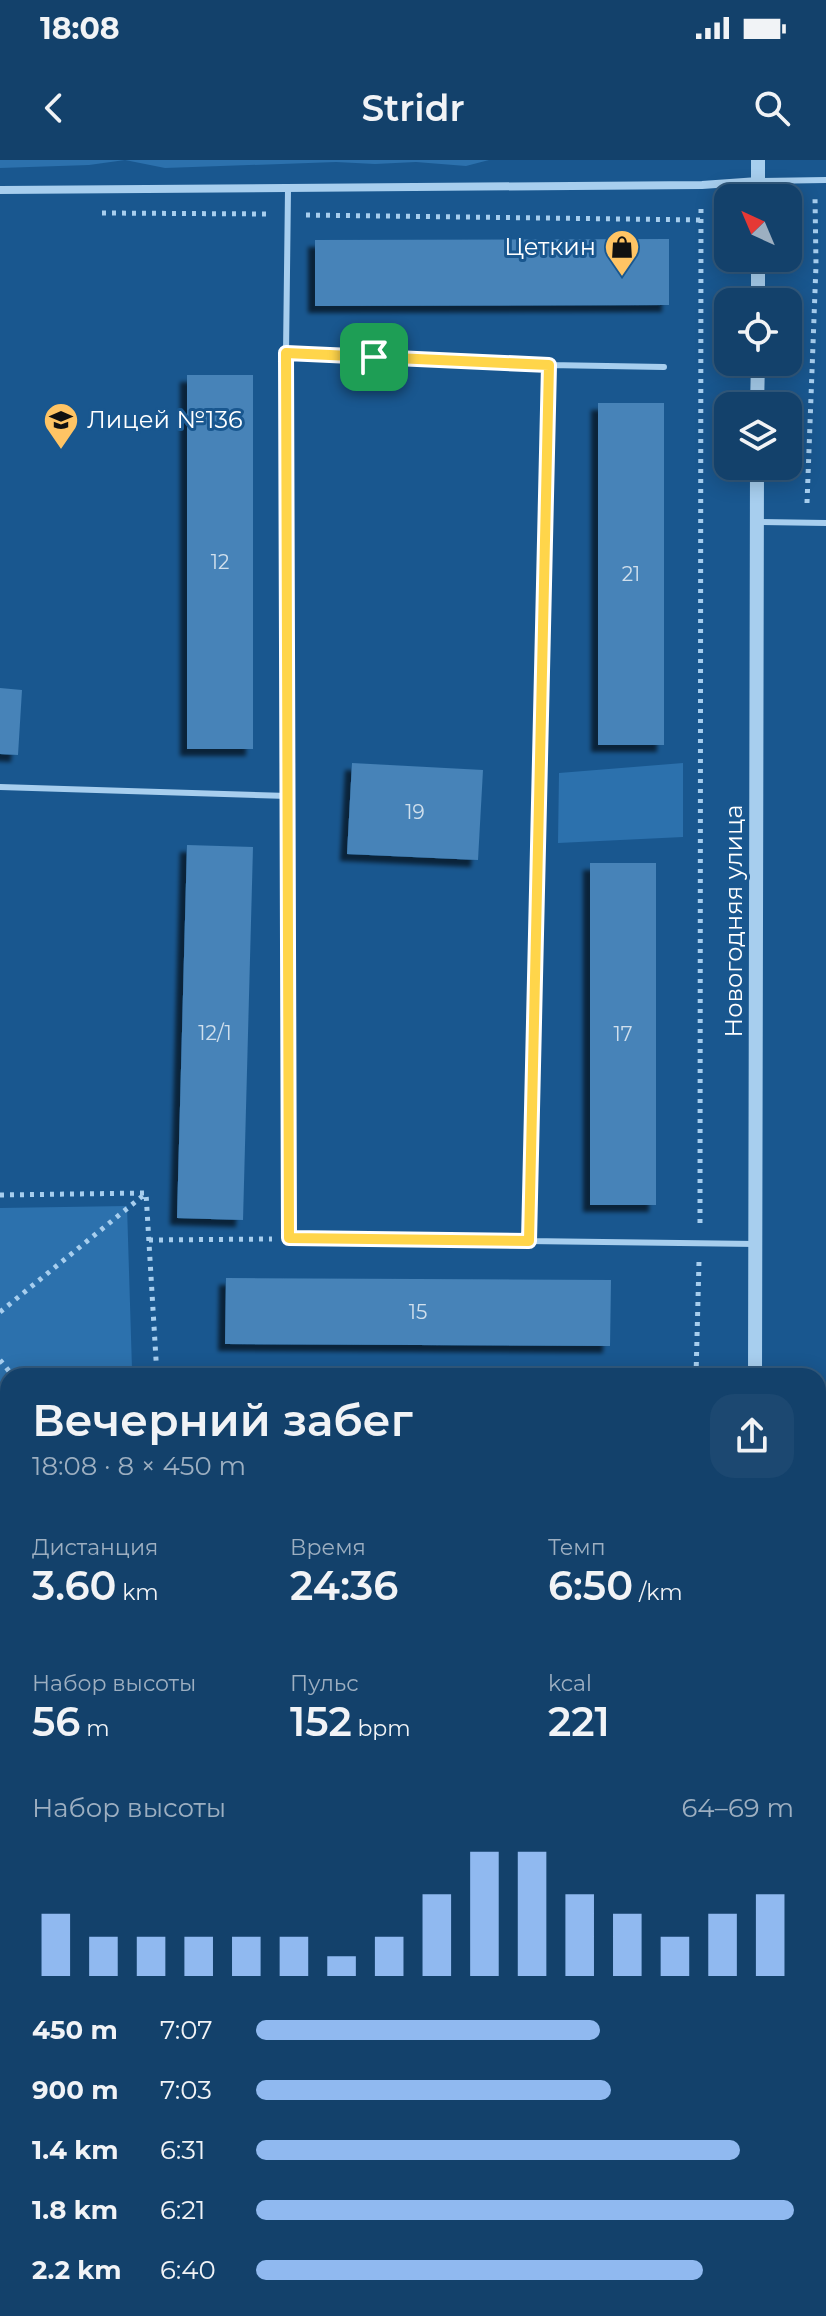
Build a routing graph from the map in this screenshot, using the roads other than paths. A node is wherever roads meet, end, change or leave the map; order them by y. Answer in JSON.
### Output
{"nodes":[{"id":1,"x":758,"y":160,"type":"edge"},
{"id":2,"x":826,"y":180,"type":"edge"},
{"id":3,"x":758,"y":181,"type":"junction"},
{"id":4,"x":0,"y":190,"type":"edge"},
{"id":5,"x":288,"y":190,"type":"junction"},
{"id":6,"x":286,"y":353,"type":"junction"},
{"id":7,"x":549,"y":365,"type":"junction"},
{"id":8,"x":664,"y":367,"type":"dead end"},
{"id":9,"x":757,"y":480,"type":"edge"},
{"id":10,"x":757,"y":522,"type":"junction"},
{"id":11,"x":826,"y":523,"type":"edge"},
{"id":12,"x":0,"y":787,"type":"edge"},
{"id":13,"x":288,"y":796,"type":"junction"},
{"id":14,"x":529,"y":1241,"type":"junction"},
{"id":15,"x":756,"y":1244,"type":"junction"},
{"id":16,"x":755,"y":1368,"type":"edge"}],
"edges":[{"from":1,"to":3,"type":"street"},
{"from":2,"to":3,"type":"lane"},
{"from":3,"to":5,"type":"street"},
{"from":4,"to":5,"type":"street"},
{"from":5,"to":6,"type":"lane"},
{"from":6,"to":7,"type":"lane"},
{"from":6,"to":13,"type":"lane"},
{"from":7,"to":8,"type":"lane"},
{"from":7,"to":14,"type":"lane"},
{"from":9,"to":10,"type":"street","name":"Новогодняя улица"},
{"from":10,"to":11,"type":"lane"},
{"from":10,"to":15,"type":"street","name":"Новогодняя улица"},
{"from":12,"to":13,"type":"lane"},
{"from":13,"to":14,"type":"lane"},
{"from":14,"to":15,"type":"lane"},
{"from":15,"to":16,"type":"street","name":"Новогодняя улица"}]}
